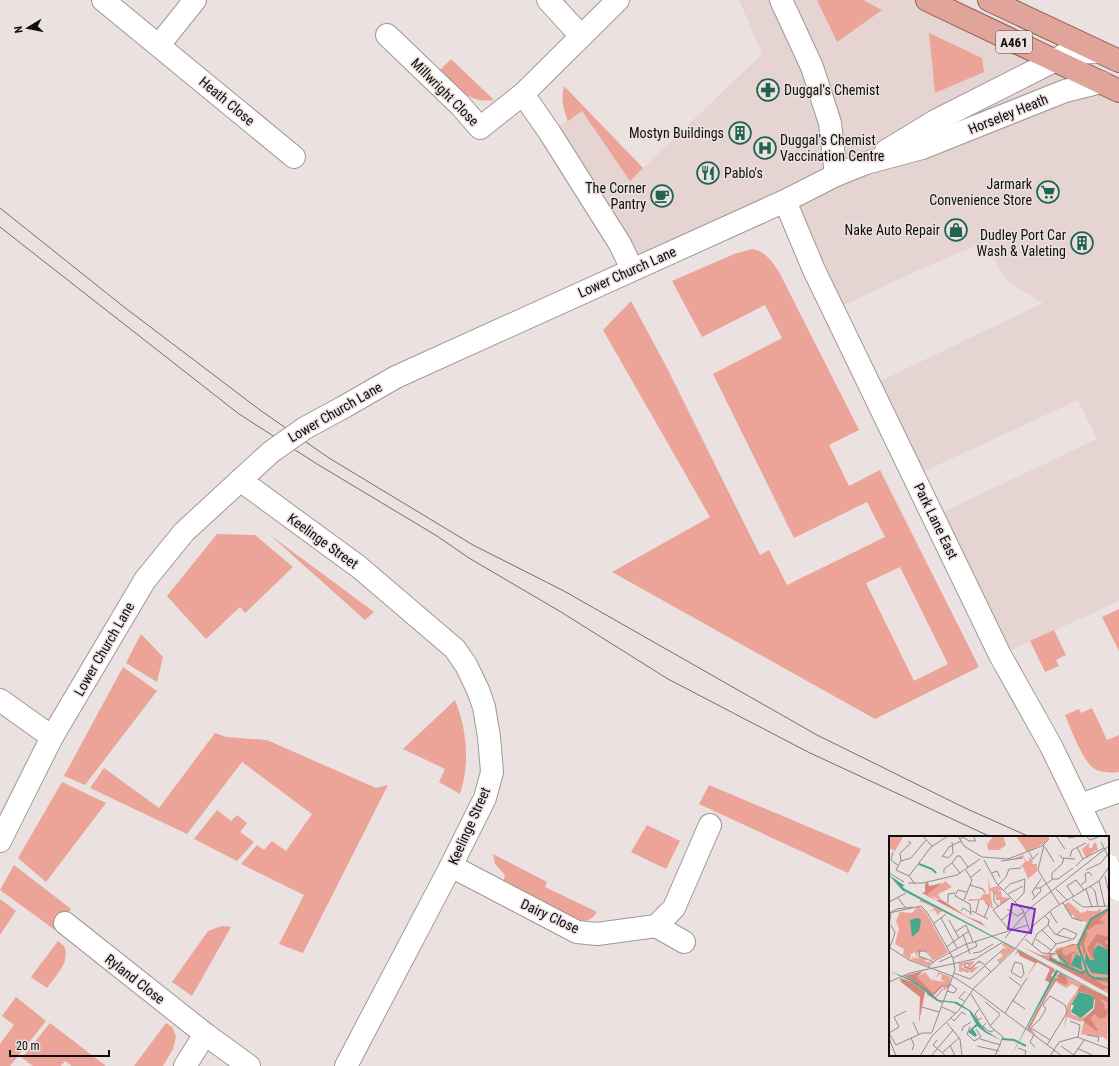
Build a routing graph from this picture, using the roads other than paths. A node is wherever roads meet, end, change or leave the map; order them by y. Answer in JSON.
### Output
{"nodes":[{"id":1,"x":103,"y":0,"type":"edge"},
{"id":2,"x":195,"y":0,"type":"edge"},
{"id":3,"x":548,"y":0,"type":"edge"},
{"id":4,"x":618,"y":0,"type":"edge"},
{"id":5,"x":781,"y":0,"type":"edge"},
{"id":6,"x":928,"y":0,"type":"edge"},
{"id":7,"x":989,"y":0,"type":"edge"},
{"id":8,"x":387,"y":35,"type":"dead end"},
{"id":9,"x":581,"y":36,"type":"junction"},
{"id":10,"x":159,"y":45,"type":"junction"},
{"id":11,"x":1109,"y":57,"type":"edge"},
{"id":12,"x":1054,"y":61,"type":"junction"},
{"id":13,"x":1110,"y":87,"type":"edge"},
{"id":14,"x":523,"y":94,"type":"junction"},
{"id":15,"x":294,"y":157,"type":"dead end"},
{"id":16,"x":866,"y":163,"type":"junction"},
{"id":17,"x":836,"y":175,"type":"junction"},
{"id":18,"x":785,"y":201,"type":"junction"},
{"id":19,"x":632,"y":269,"type":"junction"},
{"id":20,"x":240,"y":480,"type":"junction"},
{"id":21,"x":0,"y":700,"type":"edge"},
{"id":22,"x":52,"y":737,"type":"junction"},
{"id":23,"x":1119,"y":791,"type":"edge"},
{"id":24,"x":1080,"y":805,"type":"junction"},
{"id":25,"x":710,"y":825,"type":"dead end"},
{"id":26,"x":1095,"y":836,"type":"edge"},
{"id":27,"x":0,"y":841,"type":"edge"},
{"id":28,"x":451,"y":866,"type":"junction"},
{"id":29,"x":1109,"y":867,"type":"edge"},
{"id":30,"x":1119,"y":890,"type":"edge"},
{"id":31,"x":65,"y":923,"type":"dead end"},
{"id":32,"x":656,"y":926,"type":"junction"},
{"id":33,"x":684,"y":942,"type":"dead end"},
{"id":34,"x":205,"y":1034,"type":"junction"},
{"id":35,"x":354,"y":1063,"type":"edge"},
{"id":36,"x":185,"y":1066,"type":"edge"},
{"id":37,"x":249,"y":1066,"type":"edge"}],
"edges":[{"from":1,"to":10,"type":"street","name":"Heath Close"},
{"from":2,"to":10,"type":"street"},
{"from":3,"to":9,"type":"street"},
{"from":4,"to":9,"type":"street","name":"Millwright Close"},
{"from":5,"to":17,"type":"street"},
{"from":6,"to":12,"type":"highway","name":"Horseley Heath","number":"A461"},
{"from":7,"to":11,"type":"highway","name":"Horseley Heath","number":"A461"},
{"from":8,"to":14,"type":"street","name":"Millwright Close"},
{"from":9,"to":14,"type":"street","name":"Millwright Close"},
{"from":10,"to":15,"type":"street","name":"Heath Close"},
{"from":11,"to":12,"type":"street","name":"Horseley Heath"},
{"from":12,"to":13,"type":"highway","name":"Horseley Heath","number":"A461"},
{"from":12,"to":16,"type":"street","name":"Horseley Heath"},
{"from":13,"to":16,"type":"street","name":"Horseley Heath"},
{"from":14,"to":19,"type":"street"},
{"from":16,"to":17,"type":"street","name":"Horseley Heath"},
{"from":17,"to":18,"type":"street","name":"Lower Church Lane"},
{"from":18,"to":19,"type":"street","name":"Lower Church Lane"},
{"from":18,"to":24,"type":"street","name":"Park Lane East"},
{"from":19,"to":20,"type":"street","name":"Lower Church Lane","bridge":true},
{"from":20,"to":22,"type":"street","name":"Lower Church Lane"},
{"from":20,"to":28,"type":"street","name":"Keelinge Street"},
{"from":21,"to":22,"type":"street"},
{"from":22,"to":27,"type":"street","name":"Lower Church Lane"},
{"from":23,"to":24,"type":"street"},
{"from":24,"to":26,"type":"street","name":"Park Lane East"},
{"from":25,"to":32,"type":"street"},
{"from":28,"to":32,"type":"street","name":"Dairy Close"},
{"from":28,"to":35,"type":"street","name":"Keelinge Street"},
{"from":29,"to":30,"type":"street","bridge":true},
{"from":31,"to":34,"type":"street","name":"Ryland Close"},
{"from":32,"to":33,"type":"street"},
{"from":34,"to":36,"type":"street"},
{"from":34,"to":37,"type":"street","name":"Ryland Close"}]}
